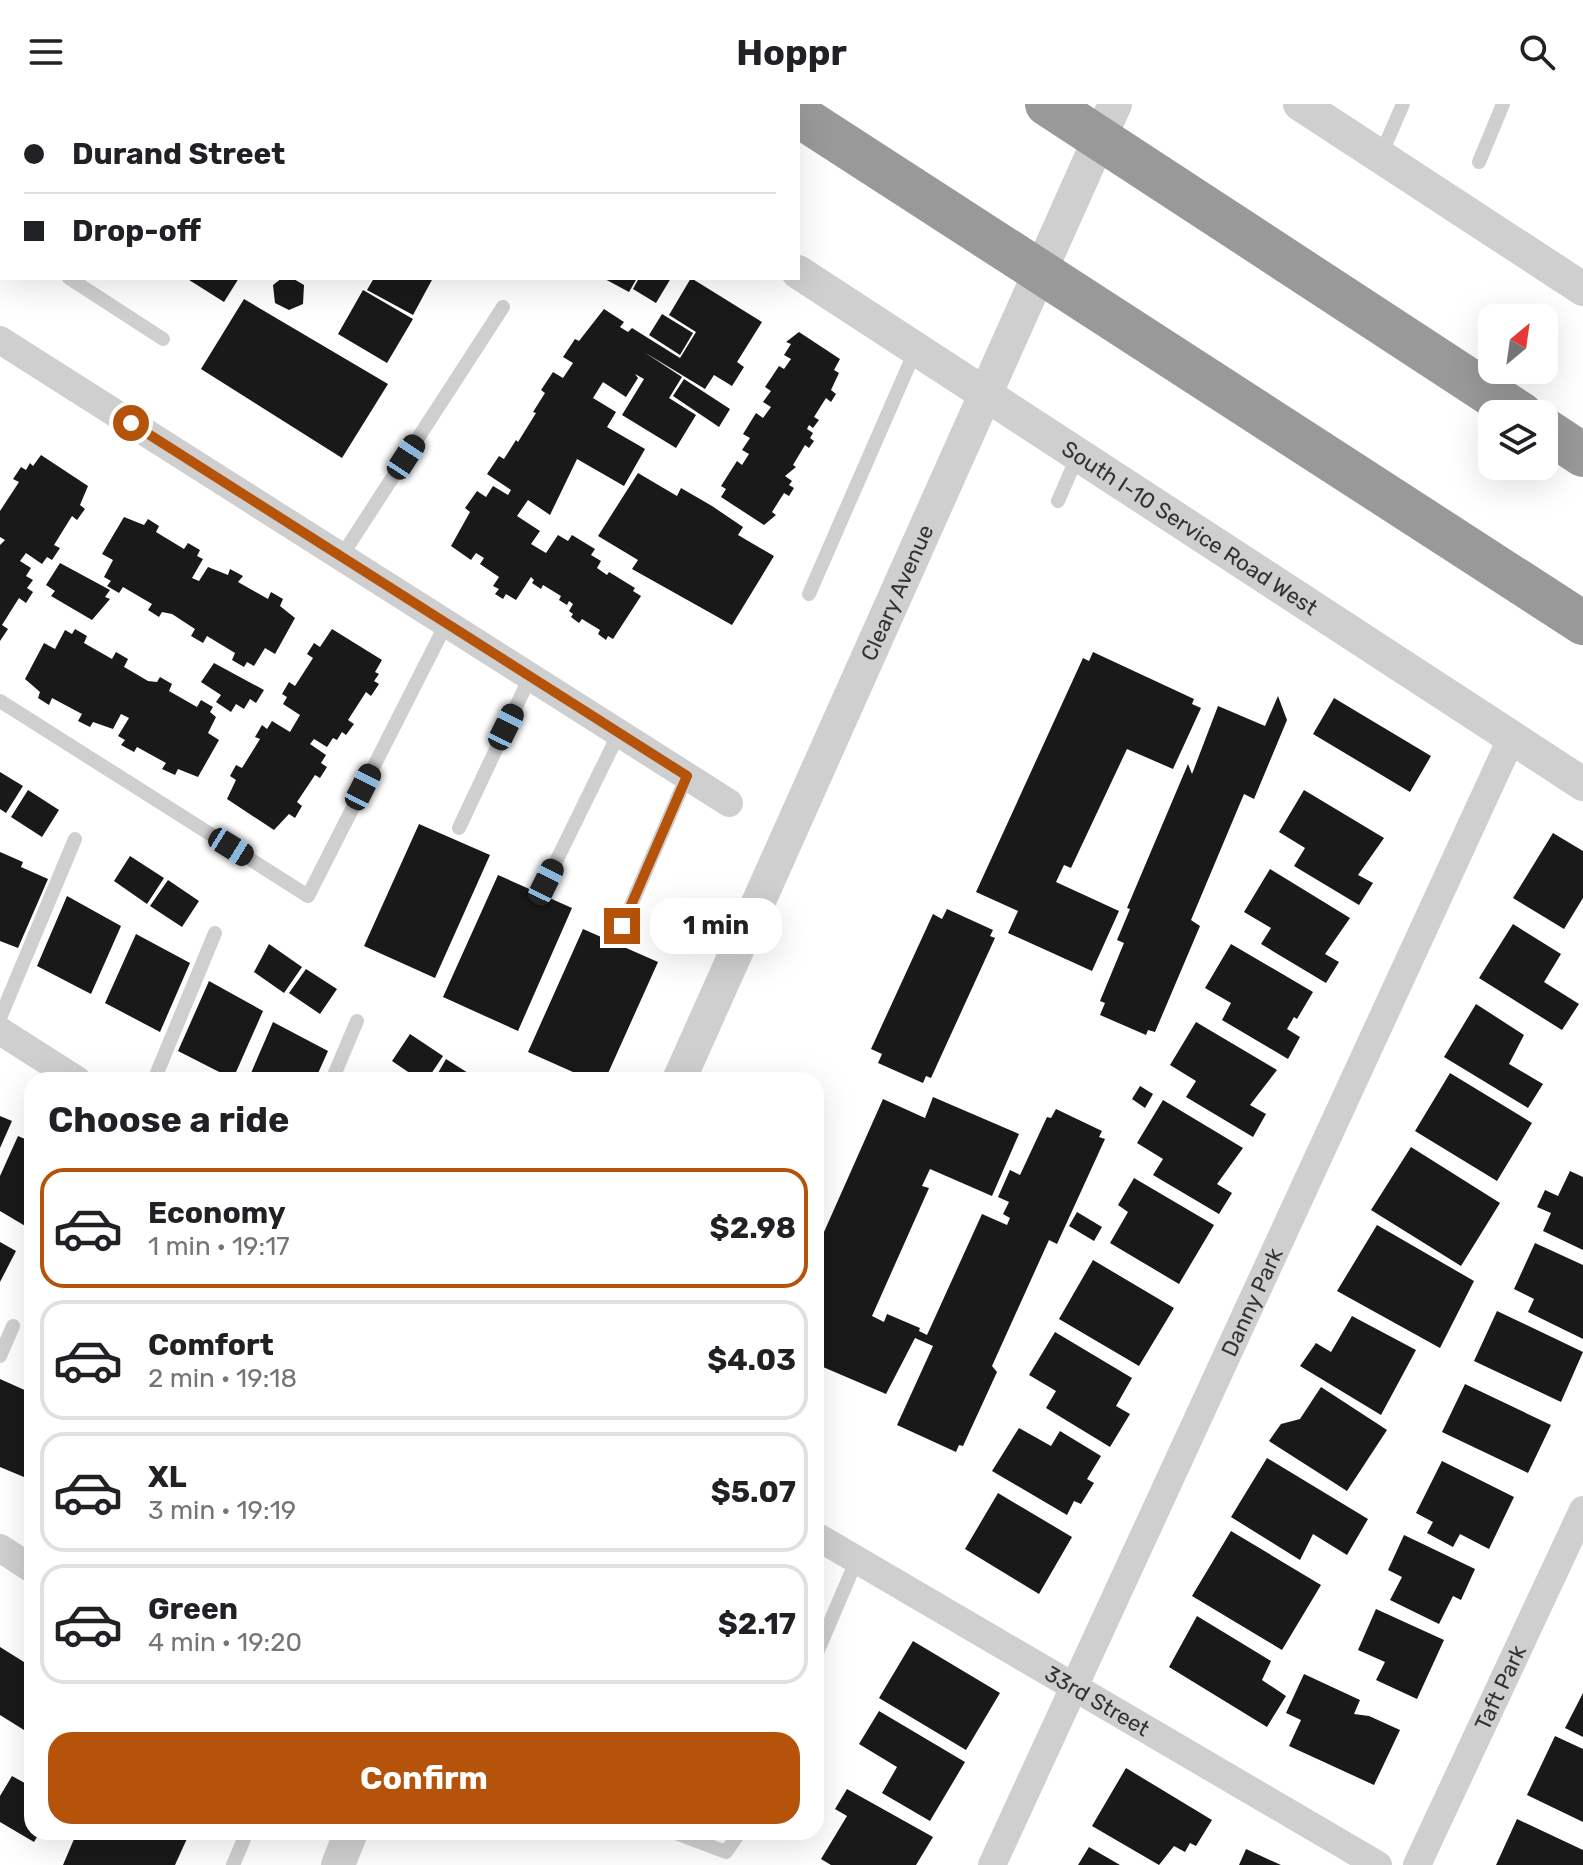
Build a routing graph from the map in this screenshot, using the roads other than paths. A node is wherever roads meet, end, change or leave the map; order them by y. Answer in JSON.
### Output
{"nodes":[{"id":1,"x":1047,"y":104,"type":"edge"},
{"id":2,"x":1115,"y":104,"type":"edge"},
{"id":3,"x":1300,"y":104,"type":"edge"},
{"id":4,"x":1403,"y":104,"type":"edge"},
{"id":5,"x":1503,"y":104,"type":"edge"},
{"id":6,"x":800,"y":116,"type":"edge"},
{"id":7,"x":1380,"y":157,"type":"junction"},
{"id":8,"x":1479,"y":162,"type":"dead end"},
{"id":9,"x":800,"y":273,"type":"edge"},
{"id":10,"x":72,"y":280,"type":"edge"},
{"id":11,"x":1583,"y":289,"type":"edge"},
{"id":12,"x":503,"y":307,"type":"dead end"},
{"id":13,"x":163,"y":339,"type":"dead end"},
{"id":14,"x":0,"y":340,"type":"edge"},
{"id":15,"x":916,"y":349,"type":"junction"},
{"id":16,"x":1500,"y":400,"type":"edge"},
{"id":17,"x":1558,"y":438,"type":"edge"},
{"id":18,"x":1078,"y":455,"type":"junction"},
{"id":19,"x":1583,"y":455,"type":"edge"},
{"id":20,"x":1058,"y":501,"type":"dead end"},
{"id":21,"x":341,"y":557,"type":"junction"},
{"id":22,"x":809,"y":594,"type":"dead end"},
{"id":23,"x":1583,"y":623,"type":"edge"},
{"id":24,"x":446,"y":624,"type":"junction"},
{"id":25,"x":530,"y":677,"type":"junction"},
{"id":26,"x":0,"y":701,"type":"edge"},
{"id":27,"x":619,"y":733,"type":"junction"},
{"id":28,"x":1512,"y":737,"type":"junction"},
{"id":29,"x":687,"y":776,"type":"junction"},
{"id":30,"x":1583,"y":784,"type":"edge"},
{"id":31,"x":729,"y":803,"type":"dead end"},
{"id":32,"x":459,"y":828,"type":"dead end"},
{"id":33,"x":75,"y":839,"type":"dead end"},
{"id":34,"x":546,"y":882,"type":"dead end"},
{"id":35,"x":622,"y":926,"type":"dead end"},
{"id":36,"x":215,"y":933,"type":"dead end"},
{"id":37,"x":0,"y":1018,"type":"edge"},
{"id":38,"x":357,"y":1021,"type":"dead end"},
{"id":39,"x":0,"y":1031,"type":"edge"},
{"id":40,"x":64,"y":1072,"type":"edge"},
{"id":41,"x":157,"y":1072,"type":"edge"},
{"id":42,"x":335,"y":1072,"type":"edge"},
{"id":43,"x":683,"y":1072,"type":"edge"},
{"id":44,"x":13,"y":1326,"type":"dead end"},
{"id":45,"x":0,"y":1356,"type":"edge"},
{"id":46,"x":1583,"y":1510,"type":"edge"},
{"id":47,"x":824,"y":1540,"type":"edge"},
{"id":48,"x":0,"y":1548,"type":"edge"},
{"id":49,"x":857,"y":1559,"type":"junction"},
{"id":50,"x":24,"y":1564,"type":"edge"},
{"id":51,"x":824,"y":1636,"type":"edge"},
{"id":52,"x":1074,"y":1686,"type":"junction"},
{"id":53,"x":244,"y":1840,"type":"edge"},
{"id":54,"x":348,"y":1840,"type":"edge"},
{"id":55,"x":694,"y":1840,"type":"edge"},
{"id":56,"x":734,"y":1840,"type":"edge"},
{"id":57,"x":233,"y":1865,"type":"edge"},
{"id":58,"x":338,"y":1865,"type":"edge"},
{"id":59,"x":992,"y":1865,"type":"edge"},
{"id":60,"x":1378,"y":1865,"type":"edge"},
{"id":61,"x":1417,"y":1865,"type":"edge"}],
"edges":[{"from":1,"to":16,"type":"highway"},
{"from":2,"to":43,"type":"street","name":"Cleary Avenue"},
{"from":3,"to":7,"type":"street"},
{"from":4,"to":7,"type":"lane"},
{"from":5,"to":8,"type":"lane"},
{"from":6,"to":23,"type":"highway"},
{"from":7,"to":11,"type":"street"},
{"from":9,"to":15,"type":"street","name":"South I-10 Service Road West"},
{"from":10,"to":13,"type":"lane"},
{"from":12,"to":21,"type":"lane"},
{"from":14,"to":21,"type":"street"},
{"from":15,"to":18,"type":"street","name":"South I-10 Service Road West"},
{"from":15,"to":22,"type":"lane"},
{"from":17,"to":19,"type":"highway"},
{"from":18,"to":20,"type":"lane"},
{"from":18,"to":28,"type":"street","name":"South I-10 Service Road West"},
{"from":21,"to":24,"type":"street"},
{"from":24,"to":25,"type":"street"},
{"from":24,"to":26,"type":"lane"},
{"from":25,"to":27,"type":"street"},
{"from":25,"to":32,"type":"lane"},
{"from":27,"to":29,"type":"street"},
{"from":27,"to":34,"type":"lane"},
{"from":28,"to":30,"type":"street","name":"South I-10 Service Road West"},
{"from":28,"to":52,"type":"street","name":"Danny Park"},
{"from":29,"to":31,"type":"street"},
{"from":29,"to":35,"type":"lane"},
{"from":33,"to":37,"type":"lane"},
{"from":36,"to":41,"type":"lane"},
{"from":38,"to":42,"type":"lane"},
{"from":39,"to":40,"type":"street"},
{"from":44,"to":45,"type":"lane"},
{"from":46,"to":61,"type":"street","name":"Taft Park"},
{"from":47,"to":49,"type":"street","name":"33rd Street"},
{"from":48,"to":50,"type":"street"},
{"from":49,"to":51,"type":"lane"},
{"from":49,"to":52,"type":"street","name":"33rd Street"},
{"from":52,"to":59,"type":"street","name":"Danny Park"},
{"from":52,"to":60,"type":"street","name":"33rd Street"},
{"from":53,"to":57,"type":"lane"},
{"from":54,"to":58,"type":"street"},
{"from":55,"to":56,"type":"lane"}]}
